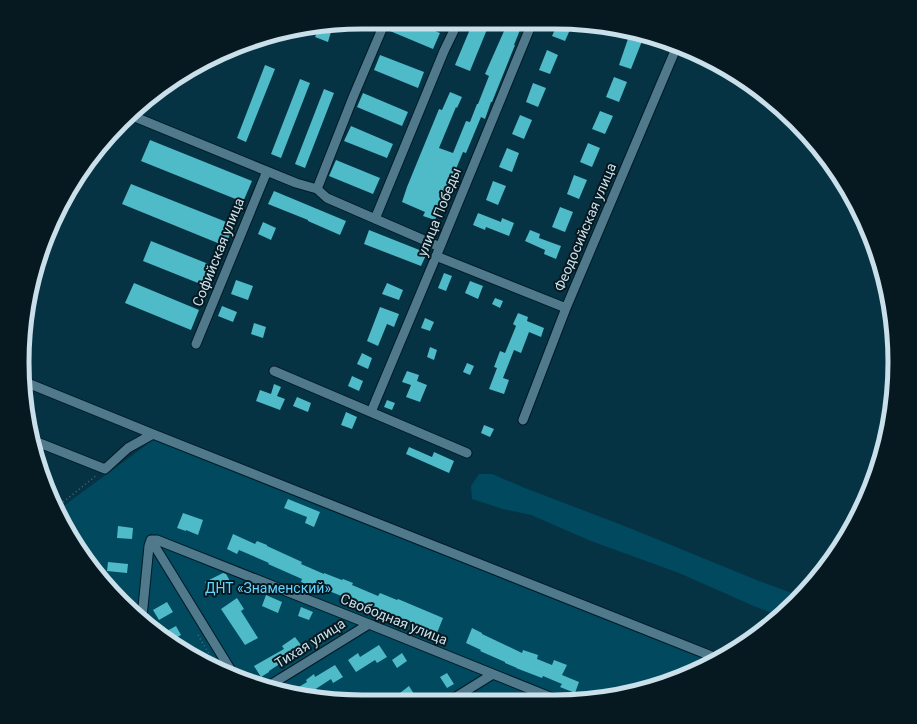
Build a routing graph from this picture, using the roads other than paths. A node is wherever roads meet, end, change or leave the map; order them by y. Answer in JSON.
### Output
{"nodes":[{"id":1,"x":382,"y":29,"type":"edge"},
{"id":2,"x":455,"y":29,"type":"edge"},
{"id":3,"x":530,"y":29,"type":"edge"},
{"id":4,"x":674,"y":51,"type":"edge"},
{"id":5,"x":136,"y":118,"type":"edge"},
{"id":6,"x":267,"y":171,"type":"junction"},
{"id":7,"x":317,"y":189,"type":"junction"},
{"id":8,"x":375,"y":219,"type":"junction"},
{"id":9,"x":440,"y":247,"type":"junction"},
{"id":10,"x":436,"y":256,"type":"junction"},
{"id":11,"x":566,"y":308,"type":"junction"},
{"id":12,"x":196,"y":344,"type":"dead end"},
{"id":13,"x":274,"y":371,"type":"dead end"},
{"id":14,"x":30,"y":384,"type":"edge"},
{"id":15,"x":371,"y":412,"type":"junction"},
{"id":16,"x":523,"y":420,"type":"dead end"},
{"id":17,"x":153,"y":434,"type":"junction"},
{"id":18,"x":39,"y":443,"type":"edge"},
{"id":19,"x":467,"y":453,"type":"dead end"},
{"id":20,"x":151,"y":540,"type":"junction"},
{"id":21,"x":142,"y":612,"type":"edge"},
{"id":22,"x":369,"y":624,"type":"junction"},
{"id":23,"x":711,"y":656,"type":"edge"},
{"id":24,"x":229,"y":667,"type":"edge"},
{"id":25,"x":493,"y":674,"type":"junction"},
{"id":26,"x":273,"y":683,"type":"edge"},
{"id":27,"x":459,"y":695,"type":"edge"},
{"id":28,"x":545,"y":695,"type":"edge"}],
"edges":[{"from":1,"to":7,"type":"street"},
{"from":2,"to":8,"type":"street"},
{"from":3,"to":9,"type":"street","name":"улица Победы"},
{"from":4,"to":11,"type":"street","name":"Феодосийская улица"},
{"from":5,"to":6,"type":"street"},
{"from":6,"to":7,"type":"street"},
{"from":6,"to":12,"type":"street","name":"Софийская улица"},
{"from":7,"to":8,"type":"street"},
{"from":8,"to":9,"type":"street"},
{"from":9,"to":10,"type":"street","name":"улица Победы"},
{"from":10,"to":11,"type":"street"},
{"from":10,"to":15,"type":"street","name":"улица Победы"},
{"from":11,"to":16,"type":"street","name":"Феодосийская улица"},
{"from":13,"to":15,"type":"street"},
{"from":14,"to":17,"type":"street"},
{"from":15,"to":19,"type":"street"},
{"from":17,"to":18,"type":"street"},
{"from":17,"to":23,"type":"street"},
{"from":20,"to":21,"type":"street"},
{"from":20,"to":22,"type":"street","name":"Свободная улица"},
{"from":20,"to":24,"type":"street"},
{"from":22,"to":25,"type":"street","name":"Свободная улица"},
{"from":22,"to":26,"type":"street","name":"Тихая улица"},
{"from":25,"to":27,"type":"street"},
{"from":25,"to":28,"type":"street","name":"Свободная улица"}]}
